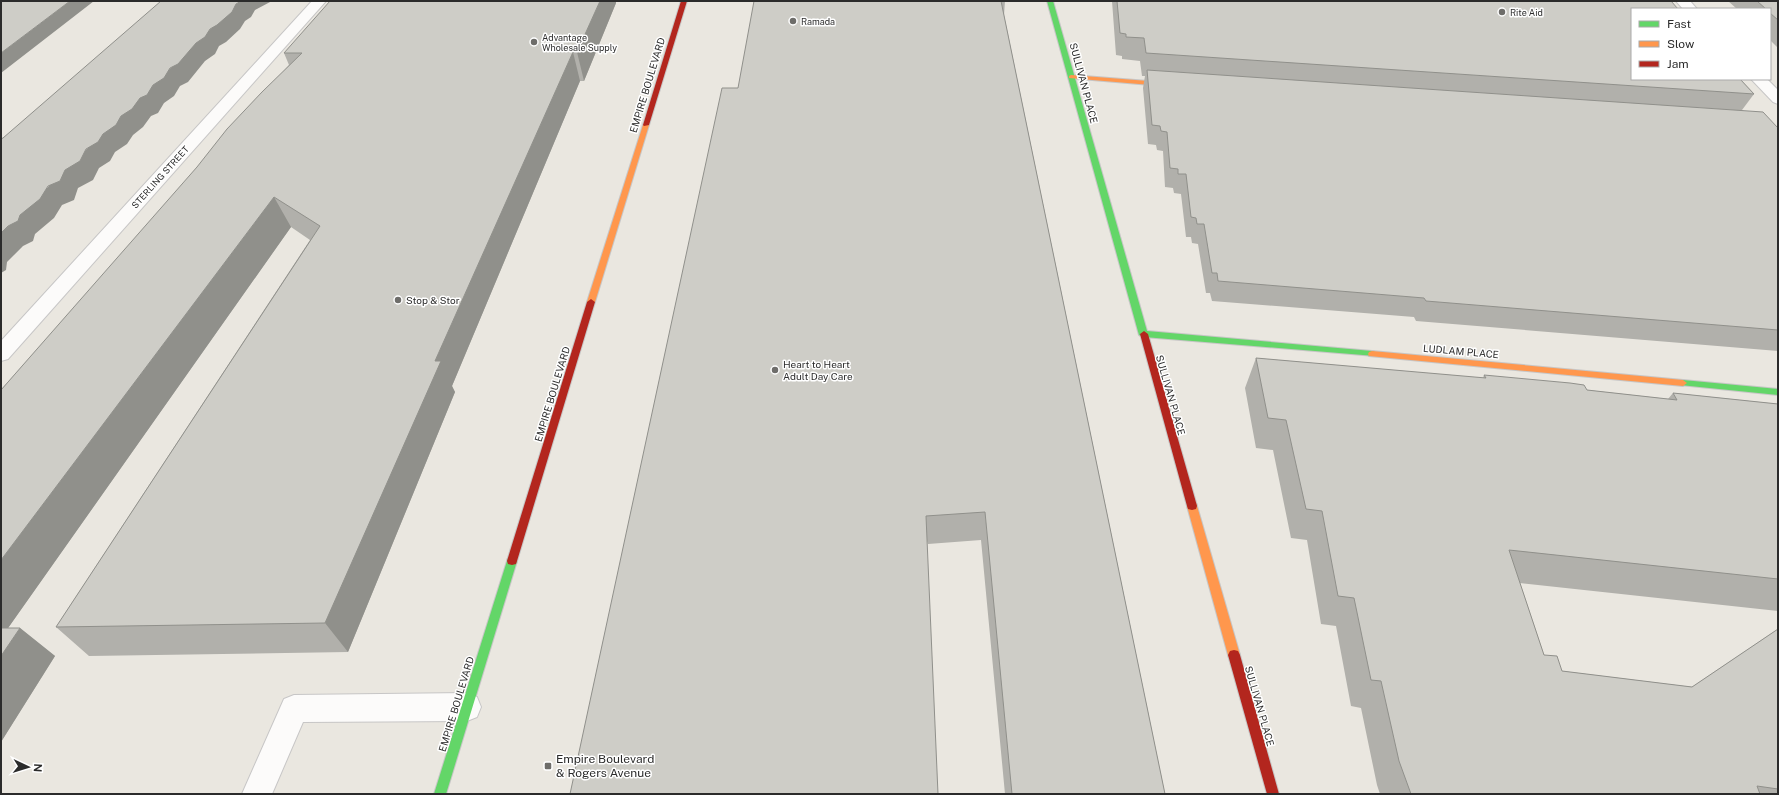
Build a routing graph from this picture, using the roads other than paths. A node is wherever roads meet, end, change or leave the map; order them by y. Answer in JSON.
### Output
{"nodes":[{"id":1,"x":319,"y":1,"type":"edge"},
{"id":2,"x":684,"y":1,"type":"edge"},
{"id":3,"x":1050,"y":1,"type":"edge"},
{"id":4,"x":1071,"y":77,"type":"junction"},
{"id":5,"x":1760,"y":80,"type":"edge"},
{"id":6,"x":1181,"y":85,"type":"edge"},
{"id":7,"x":1778,"y":99,"type":"edge"},
{"id":8,"x":1142,"y":333,"type":"junction"},
{"id":9,"x":1,"y":354,"type":"edge"},
{"id":10,"x":1778,"y":392,"type":"edge"},
{"id":11,"x":467,"y":706,"type":"junction"},
{"id":12,"x":257,"y":794,"type":"edge"},
{"id":13,"x":440,"y":794,"type":"edge"},
{"id":14,"x":1273,"y":794,"type":"edge"}],
"edges":[{"from":1,"to":9,"type":"street","name":"STERLING STREET"},
{"from":2,"to":11,"type":"street","name":"EMPIRE BOULEVARD"},
{"from":3,"to":4,"type":"street","name":"SULLIVAN PLACE"},
{"from":4,"to":6,"type":"street"},
{"from":4,"to":8,"type":"street","name":"SULLIVAN PLACE"},
{"from":5,"to":7,"type":"street"},
{"from":8,"to":10,"type":"street","name":"LUDLAM PLACE"},
{"from":8,"to":14,"type":"street","name":"SULLIVAN PLACE"},
{"from":11,"to":12,"type":"street"},
{"from":11,"to":13,"type":"street","name":"EMPIRE BOULEVARD"}]}
